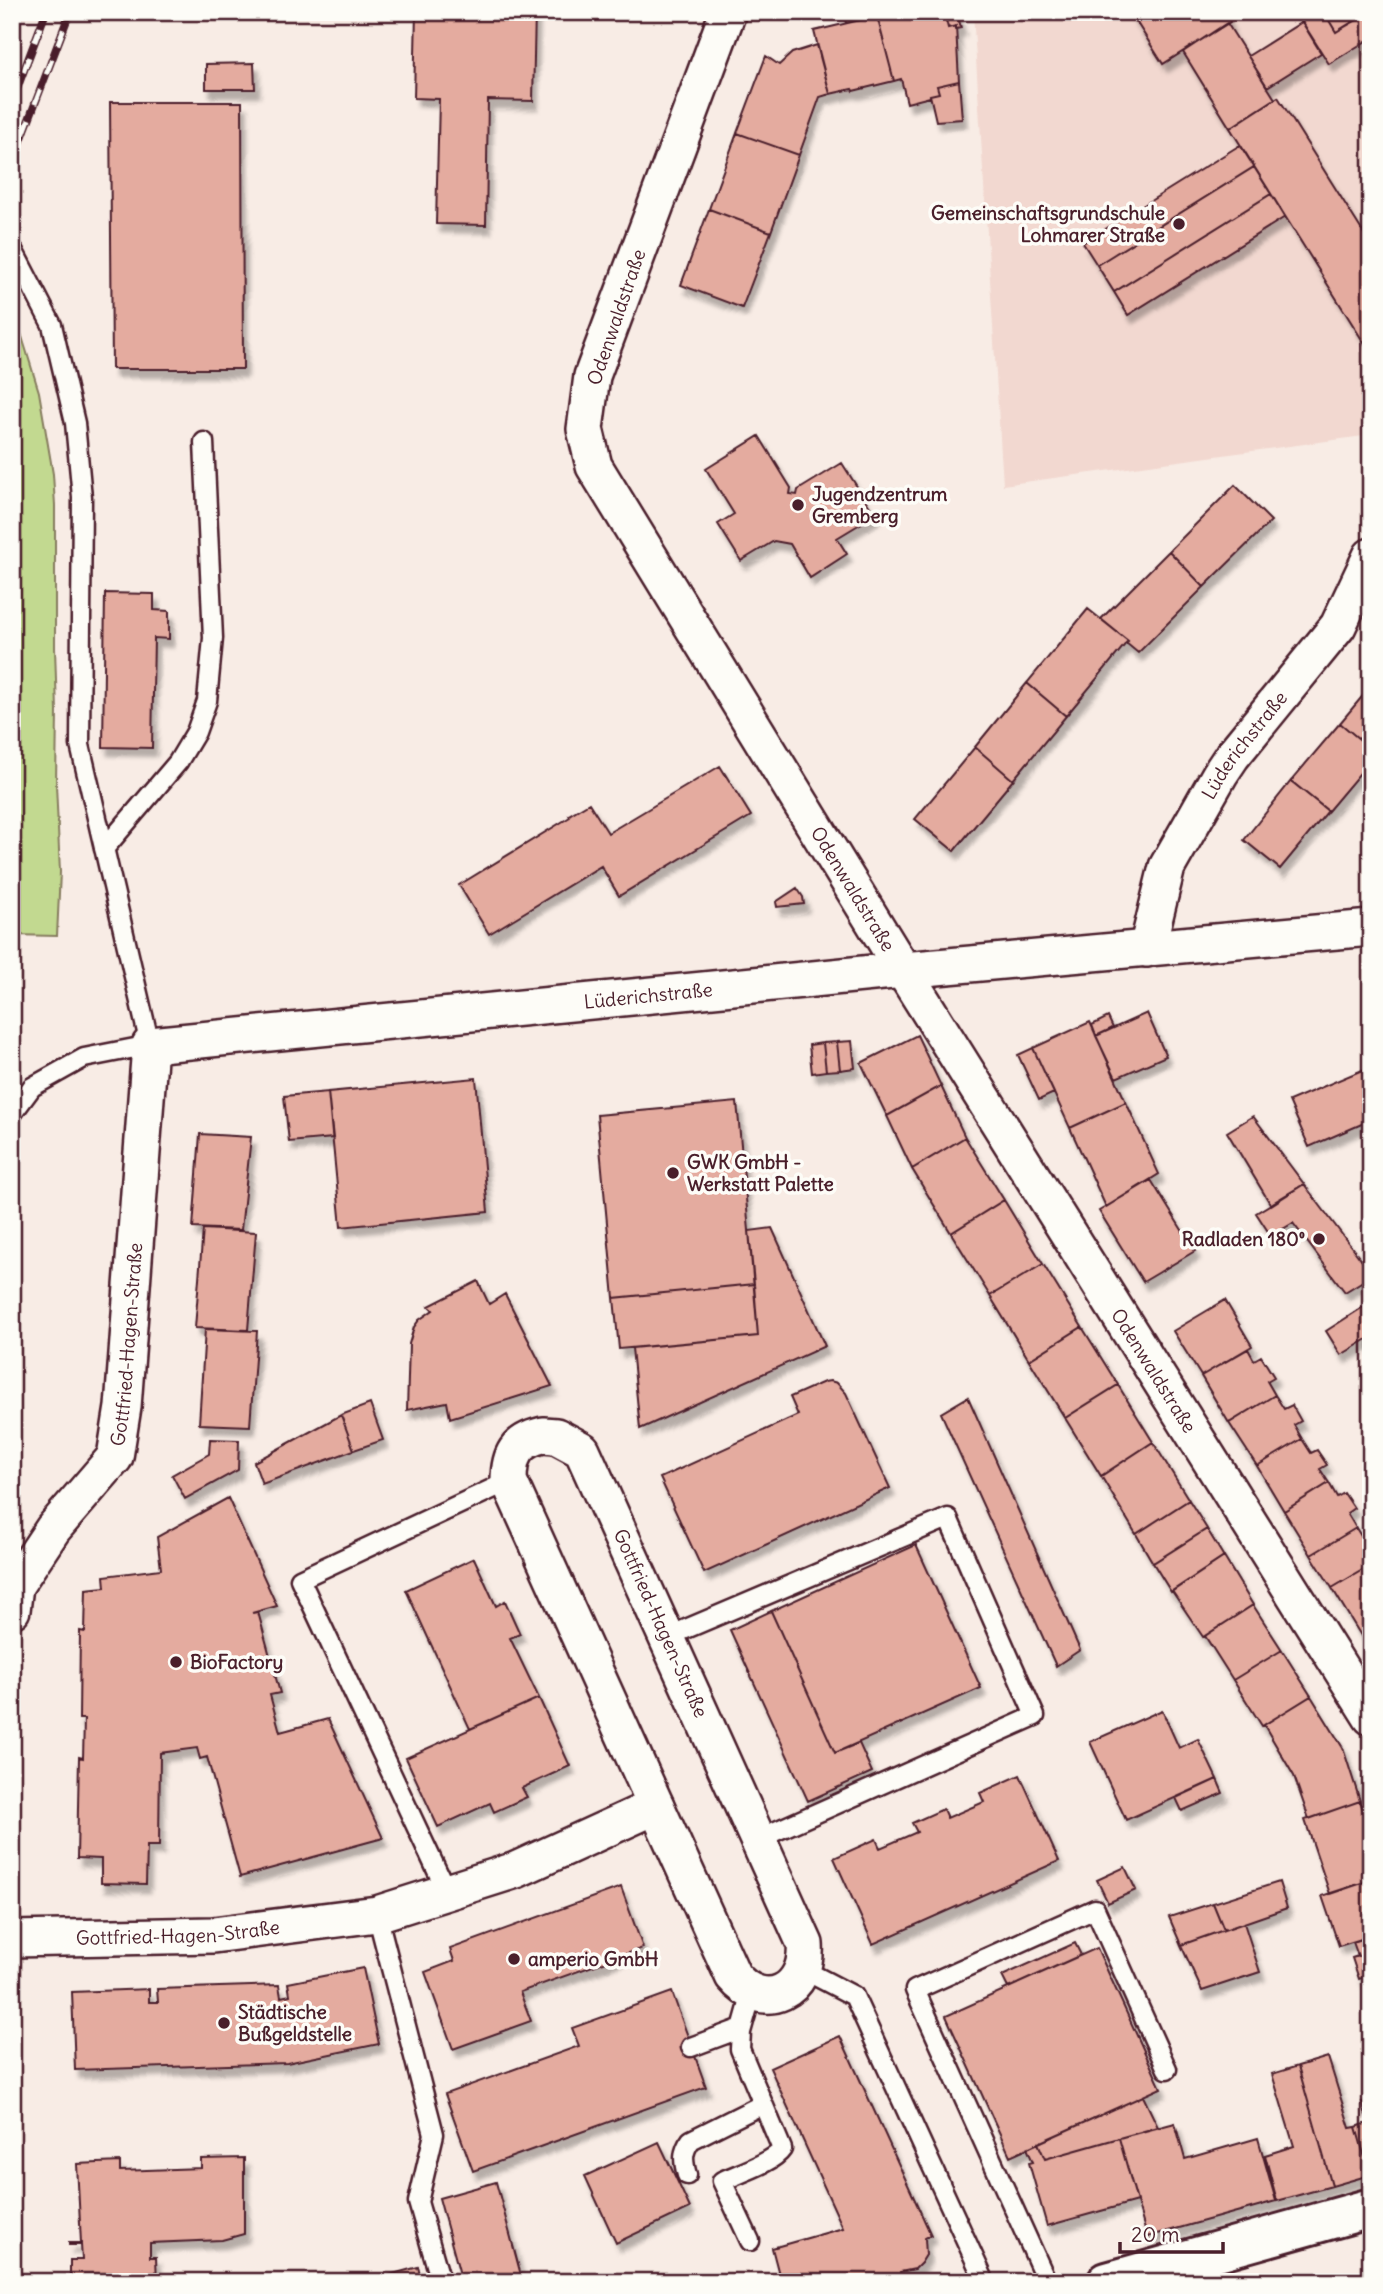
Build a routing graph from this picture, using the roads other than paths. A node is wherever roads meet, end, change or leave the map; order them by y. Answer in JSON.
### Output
{"nodes":[{"id":1,"x":728,"y":12,"type":"edge"},
{"id":2,"x":12,"y":248,"type":"edge"},
{"id":3,"x":204,"y":442,"type":"dead end"},
{"id":4,"x":1371,"y":555,"type":"edge"},
{"id":5,"x":104,"y":849,"type":"junction"},
{"id":6,"x":1371,"y":928,"type":"edge"},
{"id":7,"x":1147,"y":949,"type":"junction"},
{"id":8,"x":903,"y":970,"type":"junction"},
{"id":9,"x":150,"y":1045,"type":"junction"},
{"id":10,"x":12,"y":1114,"type":"edge"},
{"id":11,"x":509,"y":1481,"type":"junction"},
{"id":12,"x":13,"y":1591,"type":"edge"},
{"id":13,"x":667,"y":1637,"type":"junction"},
{"id":14,"x":1371,"y":1717,"type":"edge"},
{"id":15,"x":656,"y":1806,"type":"junction"},
{"id":16,"x":758,"y":1839,"type":"junction"},
{"id":17,"x":447,"y":1892,"type":"junction"},
{"id":18,"x":377,"y":1914,"type":"junction"},
{"id":19,"x":12,"y":1939,"type":"edge"},
{"id":20,"x":804,"y":1970,"type":"junction"},
{"id":21,"x":752,"y":1993,"type":"junction"},
{"id":22,"x":742,"y":2028,"type":"junction"},
{"id":23,"x":691,"y":2047,"type":"dead end"},
{"id":24,"x":1167,"y":2069,"type":"dead end"},
{"id":25,"x":763,"y":2105,"type":"junction"},
{"id":26,"x":687,"y":2175,"type":"dead end"},
{"id":27,"x":1371,"y":2208,"type":"edge"},
{"id":28,"x":750,"y":2241,"type":"dead end"},
{"id":29,"x":441,"y":2282,"type":"edge"},
{"id":30,"x":985,"y":2282,"type":"edge"},
{"id":31,"x":1047,"y":2282,"type":"edge"},
{"id":32,"x":1107,"y":2282,"type":"edge"}],
"edges":[{"from":1,"to":8,"type":"street","name":"Odenwaldstraße"},
{"from":2,"to":5,"type":"lane"},
{"from":3,"to":5,"type":"lane"},
{"from":4,"to":7,"type":"street","name":"Lüderichstraße"},
{"from":5,"to":9,"type":"lane"},
{"from":6,"to":7,"type":"street","name":"Lüderichstraße"},
{"from":7,"to":8,"type":"street","name":"Lüderichstraße"},
{"from":8,"to":9,"type":"street","name":"Lüderichstraße"},
{"from":8,"to":14,"type":"street","name":"Odenwaldstraße"},
{"from":9,"to":10,"type":"lane"},
{"from":9,"to":12,"type":"street","name":"Gottfried-Hagen-Straße"},
{"from":11,"to":13,"type":"street","name":"Gottfried-Hagen-Straße"},
{"from":11,"to":15,"type":"street"},
{"from":11,"to":17,"type":"lane"},
{"from":13,"to":16,"type":"street","name":"Gottfried-Hagen-Straße"},
{"from":13,"to":16,"type":"lane"},
{"from":15,"to":17,"type":"street","name":"Gottfried-Hagen-Straße"},
{"from":15,"to":21,"type":"street"},
{"from":16,"to":20,"type":"street","name":"Gottfried-Hagen-Straße"},
{"from":17,"to":18,"type":"street","name":"Gottfried-Hagen-Straße"},
{"from":18,"to":19,"type":"street","name":"Gottfried-Hagen-Straße"},
{"from":18,"to":29,"type":"lane"},
{"from":20,"to":21,"type":"street"},
{"from":20,"to":30,"type":"lane"},
{"from":21,"to":22,"type":"lane"},
{"from":22,"to":23,"type":"lane"},
{"from":22,"to":25,"type":"lane"},
{"from":24,"to":31,"type":"lane"},
{"from":25,"to":26,"type":"lane"},
{"from":25,"to":28,"type":"lane"},
{"from":27,"to":32,"type":"street"}]}
